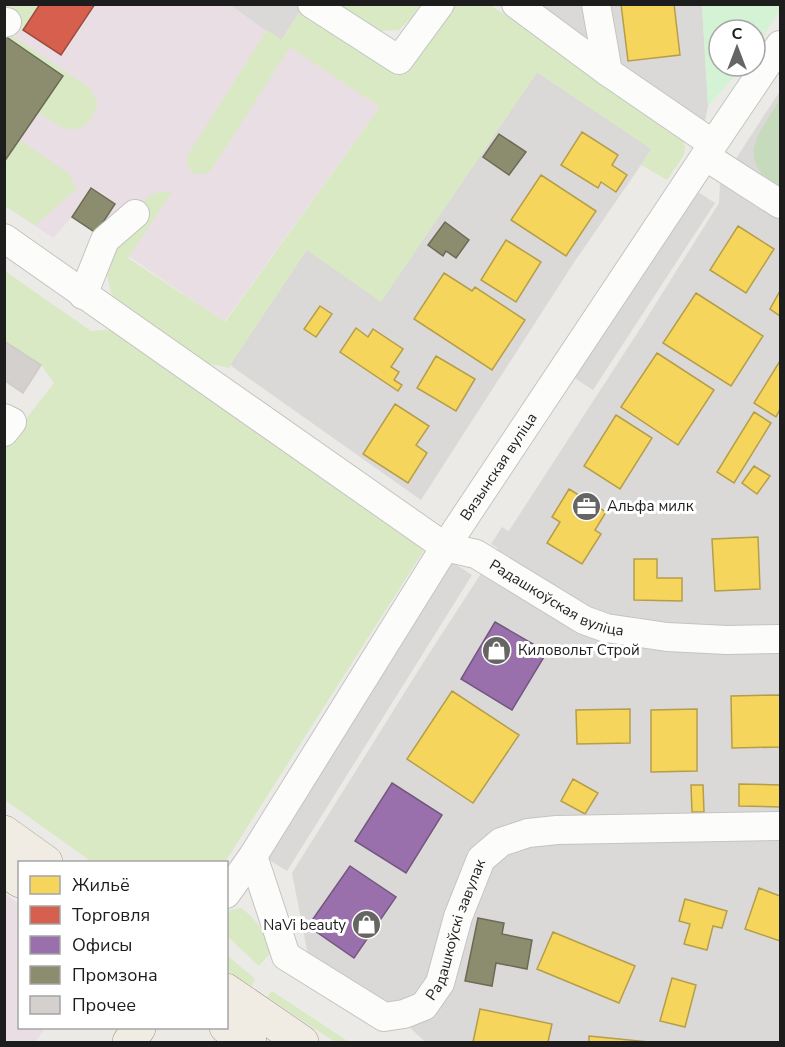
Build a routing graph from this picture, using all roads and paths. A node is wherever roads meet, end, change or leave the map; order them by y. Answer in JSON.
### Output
{"nodes":[{"id":1,"x":312,"y":4,"type":"edge"},
{"id":2,"x":440,"y":4,"type":"edge"},
{"id":3,"x":516,"y":4,"type":"edge"},
{"id":4,"x":596,"y":4,"type":"edge"},
{"id":5,"x":780,"y":45,"type":"edge"},
{"id":6,"x":608,"y":72,"type":"junction"},
{"id":7,"x":709,"y":150,"type":"junction"},
{"id":8,"x":780,"y":204,"type":"edge"},
{"id":9,"x":135,"y":214,"type":"dead end"},
{"id":10,"x":4,"y":238,"type":"edge"},
{"id":11,"x":82,"y":295,"type":"junction"},
{"id":12,"x":4,"y":418,"type":"edge"},
{"id":13,"x":4,"y":432,"type":"edge"},
{"id":14,"x":444,"y":547,"type":"junction"},
{"id":15,"x":780,"y":639,"type":"edge"},
{"id":16,"x":780,"y":826,"type":"edge"},
{"id":17,"x":4,"y":832,"type":"edge"},
{"id":18,"x":253,"y":856,"type":"junction"},
{"id":19,"x":45,"y":861,"type":"edge"},
{"id":20,"x":4,"y":870,"type":"edge"},
{"id":21,"x":18,"y":880,"type":"edge"},
{"id":22,"x":228,"y":891,"type":"edge"},
{"id":23,"x":228,"y":991,"type":"edge"},
{"id":24,"x":228,"y":1028,"type":"edge"},
{"id":25,"x":138,"y":1029,"type":"edge"},
{"id":26,"x":129,"y":1042,"type":"edge"},
{"id":27,"x":250,"y":1042,"type":"edge"},
{"id":28,"x":302,"y":1042,"type":"edge"}],
"edges":[{"from":1,"to":2,"type":"street"},
{"from":3,"to":6,"type":"street"},
{"from":4,"to":6,"type":"street"},
{"from":5,"to":7,"type":"street","name":"Вязынская вуліца"},
{"from":6,"to":7,"type":"street"},
{"from":7,"to":8,"type":"street"},
{"from":7,"to":14,"type":"street","name":"Вязынская вуліца"},
{"from":9,"to":11,"type":"street"},
{"from":10,"to":11,"type":"street"},
{"from":11,"to":14,"type":"street"},
{"from":12,"to":13,"type":"street"},
{"from":14,"to":15,"type":"street","name":"Радашкоўская вуліца"},
{"from":14,"to":18,"type":"street","name":"Вязынская вуліца"},
{"from":16,"to":18,"type":"street","name":"Радашкоўскі завулак"},
{"from":17,"to":19,"type":"main road"},
{"from":18,"to":22,"type":"street","name":"Вязынская вуліца"},
{"from":20,"to":21,"type":"main road"},
{"from":23,"to":28,"type":"main road"},
{"from":24,"to":27,"type":"main road"},
{"from":25,"to":26,"type":"main road"}]}
